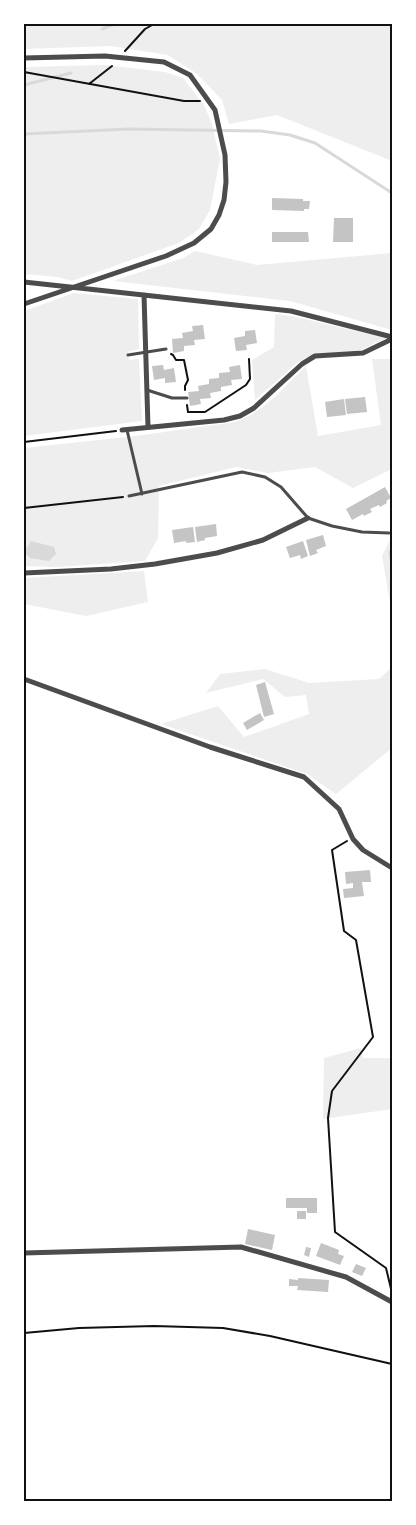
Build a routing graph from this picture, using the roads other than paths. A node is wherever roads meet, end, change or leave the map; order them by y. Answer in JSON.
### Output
{"nodes":[{"id":1,"x":24,"y":58,"type":"edge"},
{"id":2,"x":24,"y":282,"type":"edge"},
{"id":3,"x":74,"y":287,"type":"junction"},
{"id":4,"x":144,"y":295,"type":"junction"},
{"id":5,"x":24,"y":304,"type":"edge"},
{"id":6,"x":392,"y":338,"type":"edge"},
{"id":7,"x":166,"y":349,"type":"road end"},
{"id":8,"x":145,"y":352,"type":"junction"},
{"id":9,"x":128,"y":355,"type":"dead end"},
{"id":10,"x":146,"y":390,"type":"junction"},
{"id":11,"x":187,"y":398,"type":"road end"},
{"id":12,"x":148,"y":427,"type":"junction"},
{"id":13,"x":125,"y":430,"type":"joint"},
{"id":14,"x":142,"y":494,"type":"junction"},
{"id":15,"x":129,"y":496,"type":"road end"},
{"id":16,"x":308,"y":518,"type":"junction"},
{"id":17,"x":389,"y":533,"type":"dead end"},
{"id":18,"x":24,"y":573,"type":"edge"},
{"id":19,"x":24,"y":679,"type":"edge"},
{"id":20,"x":392,"y":868,"type":"edge"},
{"id":21,"x":24,"y":1253,"type":"edge"},
{"id":22,"x":392,"y":1302,"type":"edge"}],
"edges":[{"from":1,"to":3,"type":"street"},
{"from":2,"to":3,"type":"street"},
{"from":3,"to":4,"type":"street"},
{"from":3,"to":5,"type":"street"},
{"from":4,"to":6,"type":"street"},
{"from":4,"to":8,"type":"street"},
{"from":6,"to":12,"type":"street"},
{"from":7,"to":8,"type":"lane"},
{"from":8,"to":9,"type":"lane"},
{"from":8,"to":10,"type":"street"},
{"from":10,"to":11,"type":"lane"},
{"from":10,"to":12,"type":"street"},
{"from":12,"to":13,"type":"street"},
{"from":13,"to":14,"type":"lane"},
{"from":14,"to":15,"type":"lane"},
{"from":14,"to":16,"type":"lane"},
{"from":16,"to":17,"type":"lane"},
{"from":16,"to":18,"type":"street"},
{"from":19,"to":20,"type":"street"},
{"from":21,"to":22,"type":"street"}]}
